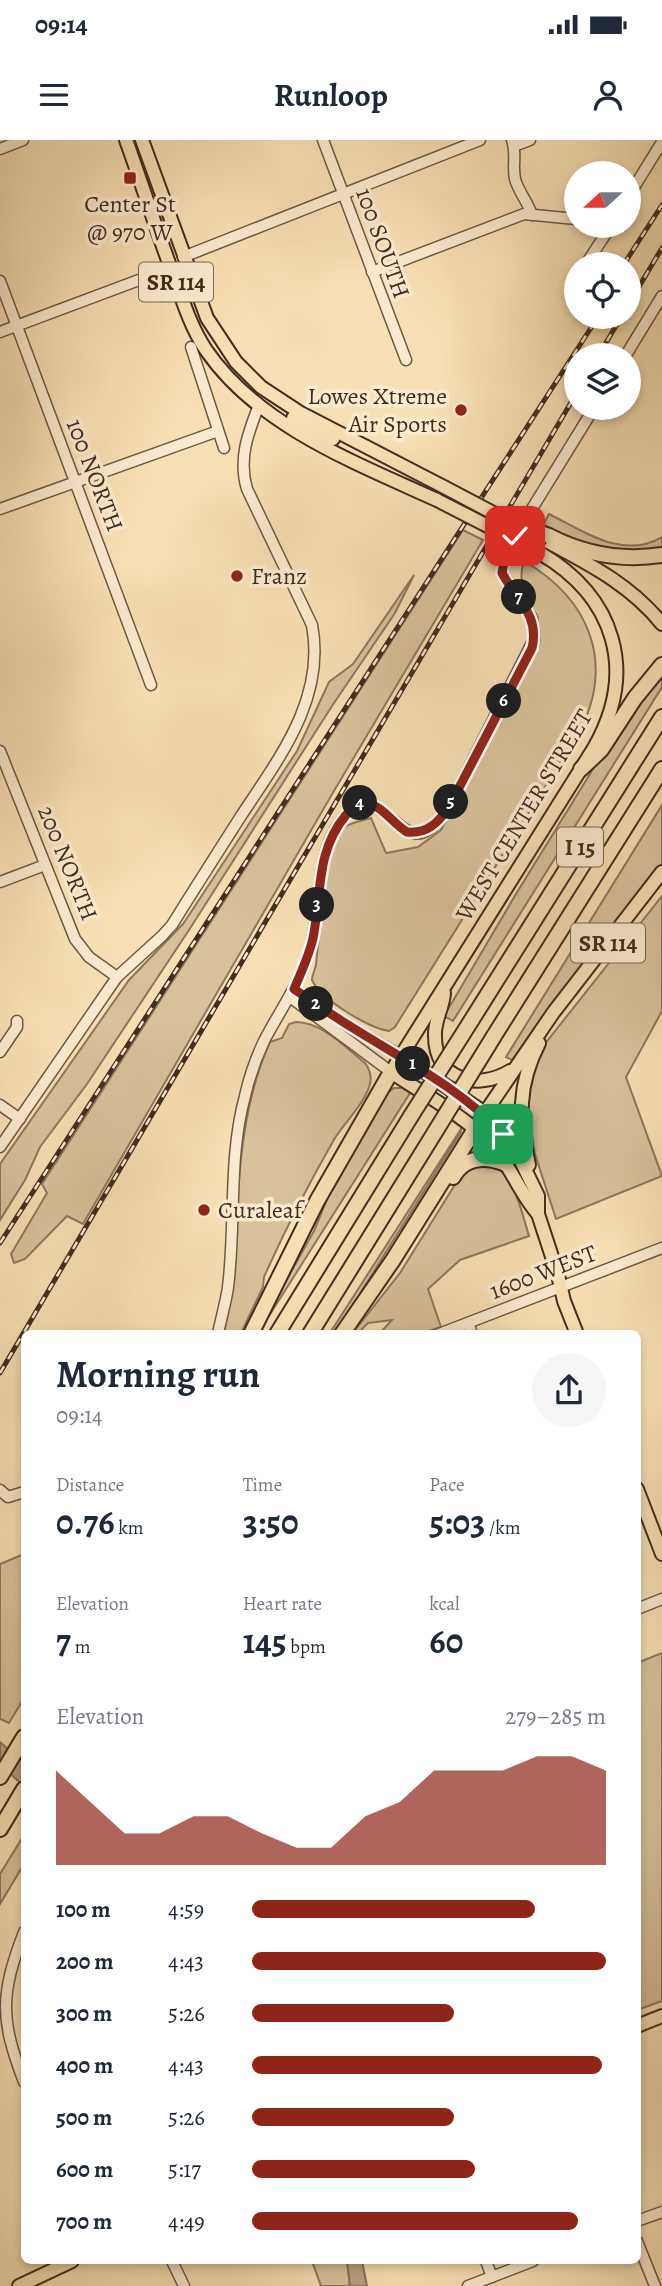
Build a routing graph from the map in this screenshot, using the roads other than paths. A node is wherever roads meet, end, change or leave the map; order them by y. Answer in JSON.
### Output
{"nodes":[{"id":1,"x":23,"y":140,"type":"edge"},
{"id":2,"x":125,"y":140,"type":"edge"},
{"id":3,"x":142,"y":140,"type":"edge"},
{"id":4,"x":323,"y":140,"type":"edge"},
{"id":5,"x":480,"y":140,"type":"edge"},
{"id":6,"x":530,"y":140,"type":"edge"},
{"id":7,"x":662,"y":142,"type":"edge"},
{"id":8,"x":513,"y":143,"type":"edge"},
{"id":9,"x":0,"y":149,"type":"edge"},
{"id":10,"x":641,"y":176,"type":"edge"},
{"id":11,"x":343,"y":195,"type":"junction"},
{"id":12,"x":532,"y":215,"type":"junction"},
{"id":13,"x":564,"y":218,"type":"edge"},
{"id":14,"x":183,"y":257,"type":"junction"},
{"id":15,"x":171,"y":268,"type":"junction"},
{"id":16,"x":372,"y":272,"type":"junction"},
{"id":17,"x":0,"y":281,"type":"edge"},
{"id":18,"x":662,"y":296,"type":"edge"},
{"id":19,"x":210,"y":324,"type":"junction"},
{"id":20,"x":17,"y":325,"type":"junction"},
{"id":21,"x":0,"y":332,"type":"edge"},
{"id":22,"x":633,"y":343,"type":"edge"},
{"id":23,"x":191,"y":347,"type":"dead end"},
{"id":24,"x":406,"y":360,"type":"dead end"},
{"id":25,"x":259,"y":405,"type":"junction"},
{"id":26,"x":587,"y":420,"type":"edge"},
{"id":27,"x":218,"y":431,"type":"junction"},
{"id":28,"x":224,"y":448,"type":"dead end"},
{"id":29,"x":74,"y":481,"type":"junction"},
{"id":30,"x":438,"y":484,"type":"junction"},
{"id":31,"x":0,"y":509,"type":"edge"},
{"id":32,"x":509,"y":521,"type":"joint"},
{"id":33,"x":545,"y":544,"type":"junction"},
{"id":34,"x":662,"y":555,"type":"edge"},
{"id":35,"x":662,"y":624,"type":"edge"},
{"id":36,"x":662,"y":665,"type":"edge"},
{"id":37,"x":151,"y":685,"type":"dead end"},
{"id":38,"x":662,"y":717,"type":"edge"},
{"id":39,"x":0,"y":751,"type":"edge"},
{"id":40,"x":581,"y":769,"type":"junction"},
{"id":41,"x":662,"y":769,"type":"edge"},
{"id":42,"x":5,"y":777,"type":"edge"},
{"id":43,"x":45,"y":865,"type":"junction"},
{"id":44,"x":662,"y":872,"type":"edge"},
{"id":45,"x":0,"y":882,"type":"edge"},
{"id":46,"x":117,"y":977,"type":"junction"},
{"id":47,"x":443,"y":989,"type":"junction"},
{"id":48,"x":292,"y":993,"type":"junction"},
{"id":49,"x":553,"y":1013,"type":"junction"},
{"id":50,"x":18,"y":1021,"type":"dead end"},
{"id":51,"x":0,"y":1052,"type":"edge"},
{"id":52,"x":401,"y":1056,"type":"junction"},
{"id":53,"x":514,"y":1068,"type":"junction"},
{"id":54,"x":391,"y":1072,"type":"junction"},
{"id":55,"x":0,"y":1105,"type":"edge"},
{"id":56,"x":485,"y":1113,"type":"junction"},
{"id":57,"x":20,"y":1119,"type":"junction"},
{"id":58,"x":475,"y":1129,"type":"junction"},
{"id":59,"x":0,"y":1147,"type":"edge"},
{"id":60,"x":506,"y":1164,"type":"junction"},
{"id":61,"x":534,"y":1186,"type":"junction"},
{"id":62,"x":438,"y":1189,"type":"junction"},
{"id":63,"x":538,"y":1214,"type":"junction"},
{"id":64,"x":662,"y":1248,"type":"edge"},
{"id":65,"x":561,"y":1287,"type":"junction"},
{"id":66,"x":468,"y":1323,"type":"junction"},
{"id":67,"x":219,"y":1330,"type":"edge"},
{"id":68,"x":253,"y":1330,"type":"edge"},
{"id":69,"x":279,"y":1330,"type":"edge"},
{"id":70,"x":312,"y":1330,"type":"edge"},
{"id":71,"x":345,"y":1330,"type":"edge"},
{"id":72,"x":450,"y":1330,"type":"edge"},
{"id":73,"x":471,"y":1330,"type":"edge"},
{"id":74,"x":576,"y":1330,"type":"edge"},
{"id":75,"x":0,"y":1490,"type":"edge"},
{"id":76,"x":21,"y":1493,"type":"edge"},
{"id":77,"x":641,"y":1499,"type":"edge"},
{"id":78,"x":662,"y":1554,"type":"edge"},
{"id":79,"x":662,"y":1599,"type":"edge"},
{"id":80,"x":641,"y":1607,"type":"edge"},
{"id":81,"x":21,"y":1742,"type":"edge"},
{"id":82,"x":0,"y":1777,"type":"edge"},
{"id":83,"x":21,"y":1794,"type":"edge"},
{"id":84,"x":0,"y":1829,"type":"edge"},
{"id":85,"x":21,"y":1938,"type":"edge"},
{"id":86,"x":662,"y":2016,"type":"edge"},
{"id":87,"x":641,"y":2024,"type":"edge"},
{"id":88,"x":21,"y":2074,"type":"edge"},
{"id":89,"x":662,"y":2212,"type":"edge"},
{"id":90,"x":641,"y":2220,"type":"edge"},
{"id":91,"x":641,"y":2251,"type":"edge"},
{"id":92,"x":66,"y":2264,"type":"edge"},
{"id":93,"x":173,"y":2264,"type":"edge"},
{"id":94,"x":487,"y":2264,"type":"edge"},
{"id":95,"x":525,"y":2264,"type":"edge"},
{"id":96,"x":492,"y":2277,"type":"junction"},
{"id":97,"x":19,"y":2286,"type":"edge"},
{"id":98,"x":184,"y":2286,"type":"edge"},
{"id":99,"x":468,"y":2286,"type":"edge"},
{"id":100,"x":655,"y":2286,"type":"edge"}],
"edges":[{"from":1,"to":9,"type":"street"},
{"from":2,"to":15,"type":"main road","name":"WEST CENTER STREET","number":"SR 114"},
{"from":3,"to":14,"type":"main road","number":"SR 114"},
{"from":4,"to":11,"type":"street","name":"100 SOUTH"},
{"from":5,"to":11,"type":"street"},
{"from":6,"to":8,"type":"street"},
{"from":7,"to":10,"type":"street"},
{"from":8,"to":12,"type":"street"},
{"from":11,"to":14,"type":"street"},
{"from":11,"to":16,"type":"street","name":"100 SOUTH"},
{"from":12,"to":13,"type":"street"},
{"from":12,"to":16,"type":"street"},
{"from":14,"to":19,"type":"main road","number":"SR 114"},
{"from":15,"to":20,"type":"street"},
{"from":15,"to":25,"type":"main road","name":"WEST CENTER STREET","number":"SR 114"},
{"from":16,"to":24,"type":"street","name":"100 SOUTH"},
{"from":17,"to":20,"type":"street","name":"100 NORTH"},
{"from":18,"to":22,"type":"street"},
{"from":19,"to":25,"type":"main road"},
{"from":19,"to":30,"type":"main road","number":"SR 114"},
{"from":20,"to":21,"type":"street"},
{"from":20,"to":29,"type":"street","name":"100 NORTH"},
{"from":23,"to":27,"type":"street"},
{"from":25,"to":30,"type":"main road"},
{"from":25,"to":33,"type":"main road","name":"WEST CENTER STREET","number":"SR 114","bridge":true},
{"from":25,"to":46,"type":"street"},
{"from":26,"to":48,"type":"street"},
{"from":27,"to":28,"type":"street"},
{"from":27,"to":29,"type":"street"},
{"from":29,"to":31,"type":"street"},
{"from":29,"to":37,"type":"street","name":"100 NORTH"},
{"from":30,"to":32,"type":"main road","number":"SR 114","bridge":true},
{"from":32,"to":33,"type":"highway","bridge":true},
{"from":33,"to":34,"type":"highway"},
{"from":33,"to":35,"type":"main road","name":"WEST CENTER STREET","number":"SR 114"},
{"from":33,"to":40,"type":"main road","name":"WEST CENTER STREET","number":"SR 114"},
{"from":36,"to":40,"type":"highway"},
{"from":38,"to":69,"type":"highway","number":"I 15","bridge":true},
{"from":39,"to":42,"type":"street","name":"200 NORTH"},
{"from":40,"to":47,"type":"main road","name":"WEST CENTER STREET","number":"SR 114"},
{"from":41,"to":70,"type":"highway","number":"I 15","bridge":true},
{"from":42,"to":43,"type":"street","name":"200 NORTH"},
{"from":43,"to":45,"type":"street"},
{"from":43,"to":46,"type":"street","name":"200 NORTH"},
{"from":44,"to":49,"type":"main road","number":"SR 114"},
{"from":46,"to":57,"type":"street"},
{"from":47,"to":52,"type":"main road","name":"WEST CENTER STREET","number":"SR 114"},
{"from":47,"to":53,"type":"main road"},
{"from":48,"to":52,"type":"street"},
{"from":48,"to":54,"type":"street"},
{"from":48,"to":67,"type":"street"},
{"from":49,"to":53,"type":"main road"},
{"from":49,"to":61,"type":"main road","number":"SR 114"},
{"from":50,"to":51,"type":"street"},
{"from":52,"to":54,"type":"main road","name":"WEST CENTER STREET","number":"SR 114"},
{"from":52,"to":56,"type":"main road"},
{"from":53,"to":56,"type":"main road"},
{"from":54,"to":58,"type":"main road","number":"SR 114"},
{"from":54,"to":68,"type":"highway"},
{"from":55,"to":57,"type":"street"},
{"from":56,"to":58,"type":"main road"},
{"from":56,"to":61,"type":"main road"},
{"from":57,"to":59,"type":"street"},
{"from":58,"to":60,"type":"main road","number":"SR 114"},
{"from":58,"to":62,"type":"highway"},
{"from":60,"to":62,"type":"highway"},
{"from":60,"to":63,"type":"main road","number":"SR 114"},
{"from":61,"to":63,"type":"main road","number":"SR 114"},
{"from":62,"to":71,"type":"highway"},
{"from":63,"to":65,"type":"main road","number":"SR 114"},
{"from":64,"to":65,"type":"street","name":"1600 WEST"},
{"from":65,"to":66,"type":"street","name":"1600 WEST"},
{"from":65,"to":74,"type":"main road","number":"SR 114"},
{"from":66,"to":72,"type":"street","name":"1600 WEST"},
{"from":66,"to":73,"type":"street"},
{"from":75,"to":76,"type":"street"},
{"from":77,"to":78,"type":"main road"},
{"from":79,"to":80,"type":"street"},
{"from":81,"to":82,"type":"highway"},
{"from":83,"to":84,"type":"highway"},
{"from":85,"to":88,"type":"street"},
{"from":86,"to":87,"type":"main road"},
{"from":89,"to":90,"type":"street"},
{"from":91,"to":100,"type":"street"},
{"from":92,"to":97,"type":"main road"},
{"from":93,"to":98,"type":"street"},
{"from":94,"to":96,"type":"street"},
{"from":95,"to":96,"type":"street"},
{"from":96,"to":99,"type":"street"}]}
